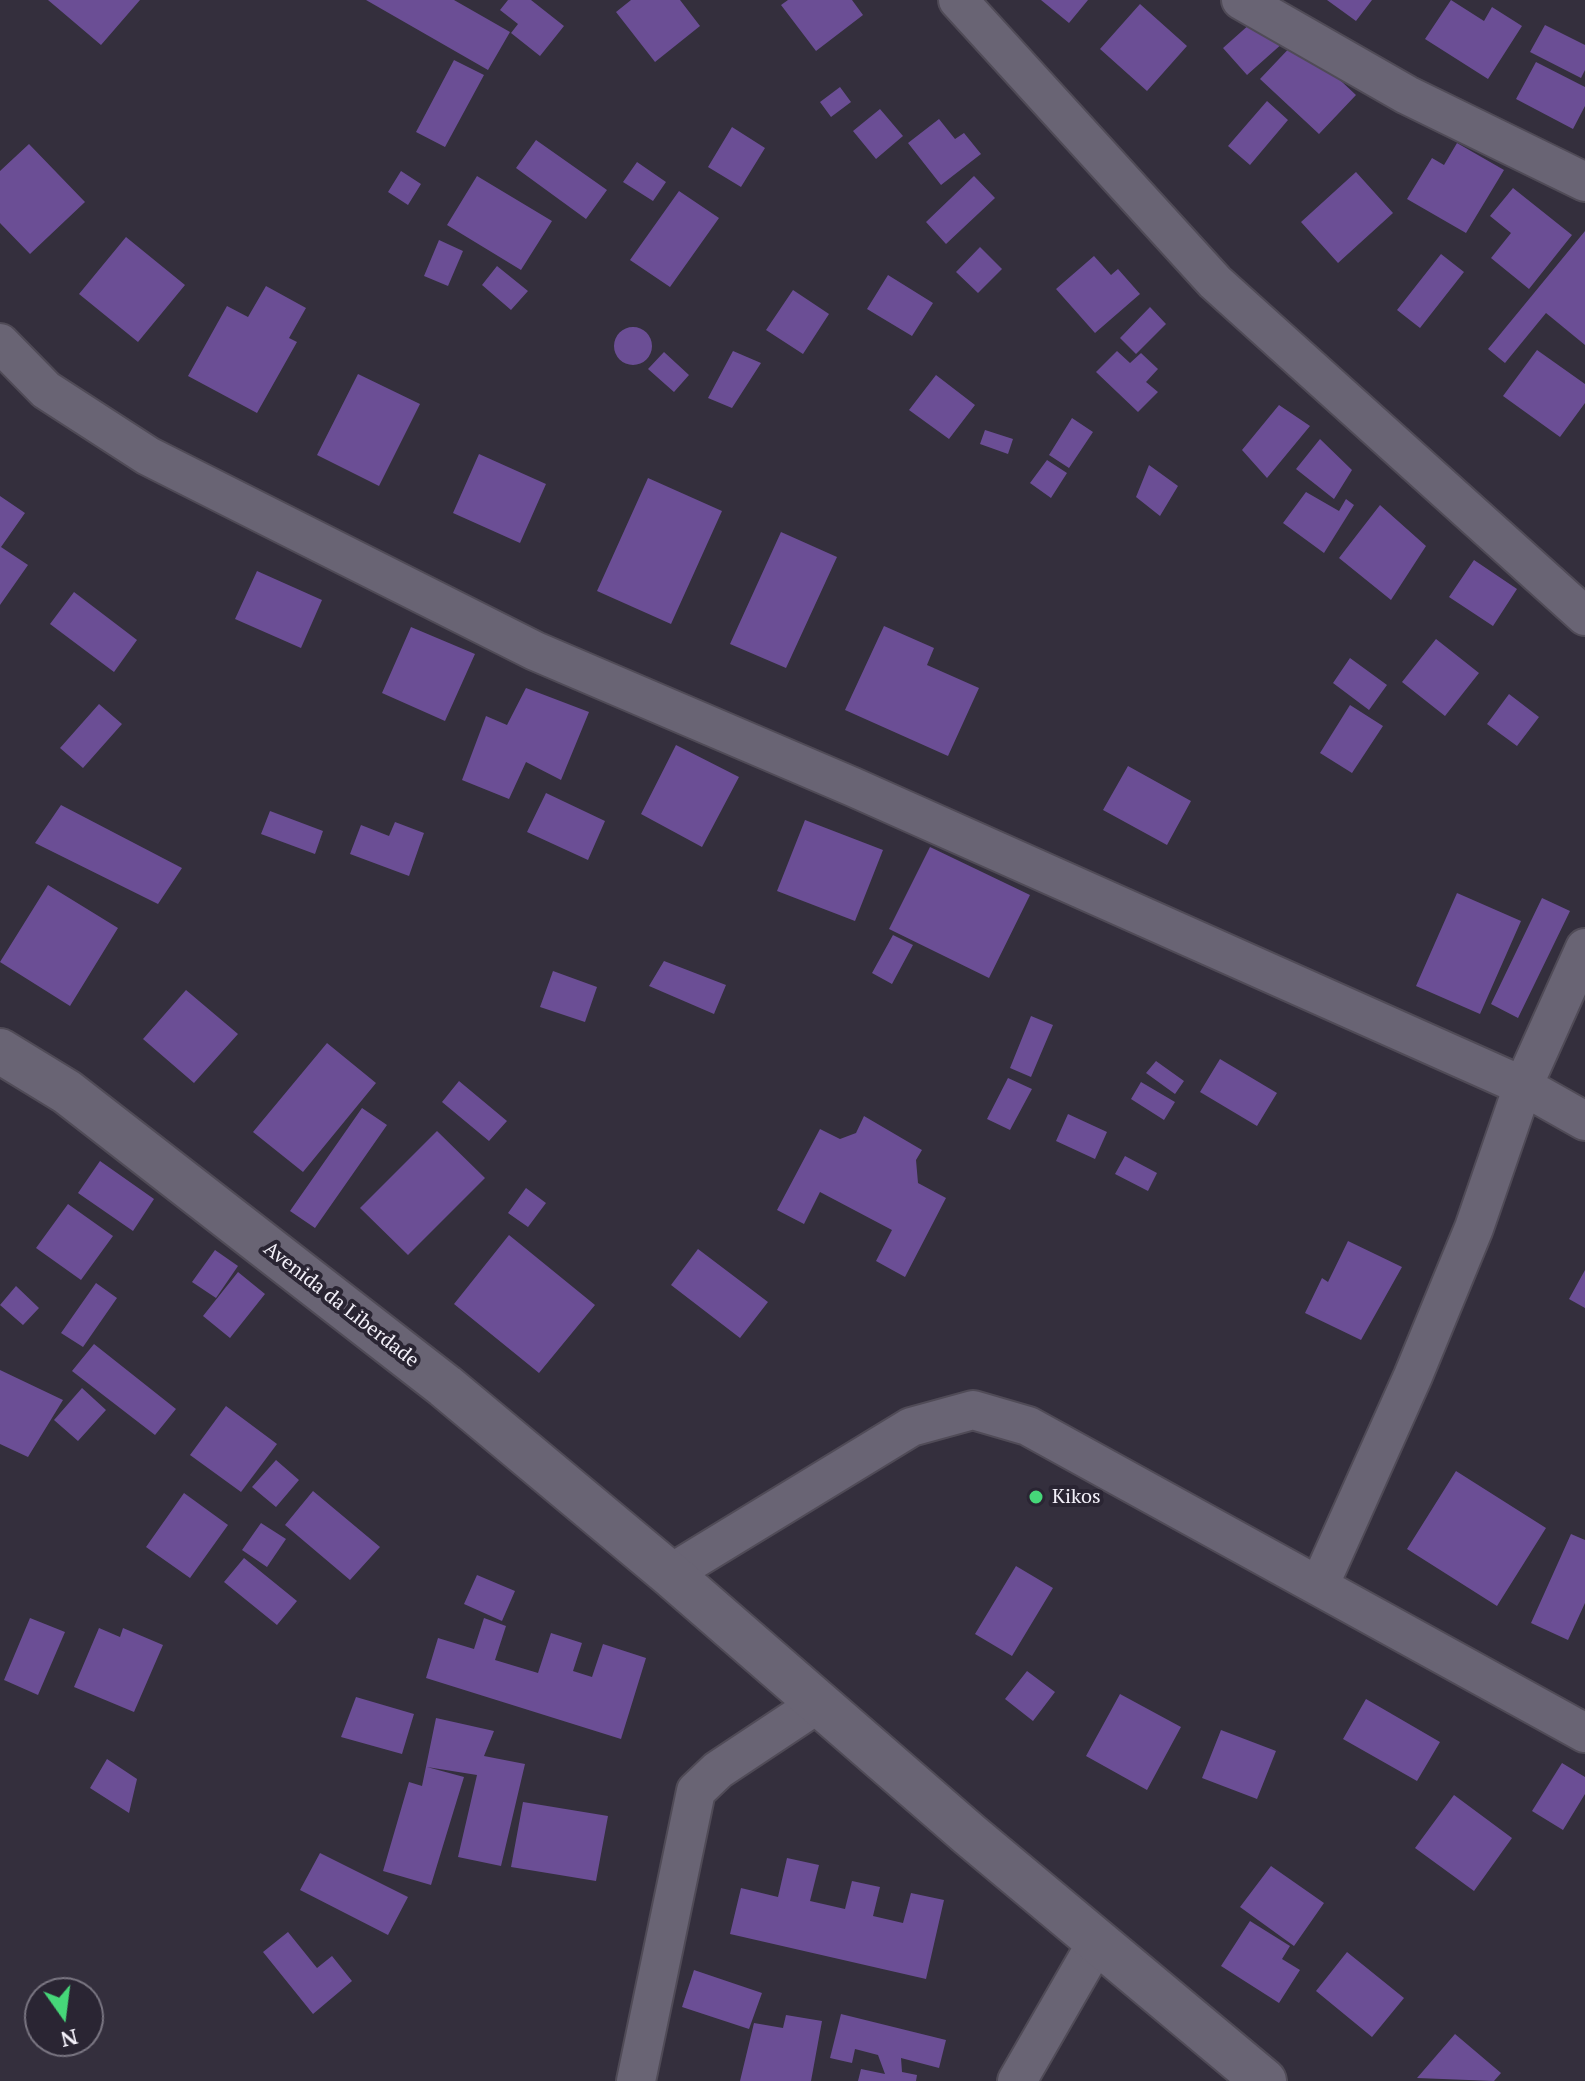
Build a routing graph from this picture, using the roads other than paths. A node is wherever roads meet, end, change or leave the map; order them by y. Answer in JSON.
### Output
{"nodes":[{"id":1,"x":958,"y":0,"type":"edge"},
{"id":2,"x":1241,"y":0,"type":"edge"},
{"id":3,"x":1585,"y":182,"type":"edge"},
{"id":4,"x":0,"y":343,"type":"edge"},
{"id":5,"x":1585,"y":616,"type":"edge"},
{"id":6,"x":1585,"y":948,"type":"edge"},
{"id":7,"x":0,"y":1051,"type":"edge"},
{"id":8,"x":1523,"y":1086,"type":"junction"},
{"id":9,"x":1585,"y":1121,"type":"edge"},
{"id":10,"x":670,"y":1574,"type":"junction"},
{"id":11,"x":1319,"y":1586,"type":"junction"},
{"id":12,"x":819,"y":1703,"type":"junction"},
{"id":13,"x":1585,"y":1733,"type":"edge"},
{"id":14,"x":1097,"y":1942,"type":"junction"},
{"id":15,"x":636,"y":2081,"type":"edge"},
{"id":16,"x":1017,"y":2081,"type":"edge"},
{"id":17,"x":1264,"y":2081,"type":"edge"}],
"edges":[{"from":1,"to":5,"type":"street"},
{"from":2,"to":3,"type":"street"},
{"from":4,"to":8,"type":"street"},
{"from":6,"to":8,"type":"street"},
{"from":7,"to":10,"type":"street","name":"Avenida da Liberdade"},
{"from":8,"to":9,"type":"street"},
{"from":8,"to":11,"type":"street"},
{"from":10,"to":11,"type":"street"},
{"from":10,"to":12,"type":"street","name":"Avenida da Liberdade"},
{"from":11,"to":13,"type":"street"},
{"from":12,"to":14,"type":"street","name":"Avenida da Liberdade"},
{"from":12,"to":15,"type":"street"},
{"from":14,"to":16,"type":"street"},
{"from":14,"to":17,"type":"street","name":"Avenida da Liberdade"}]}
